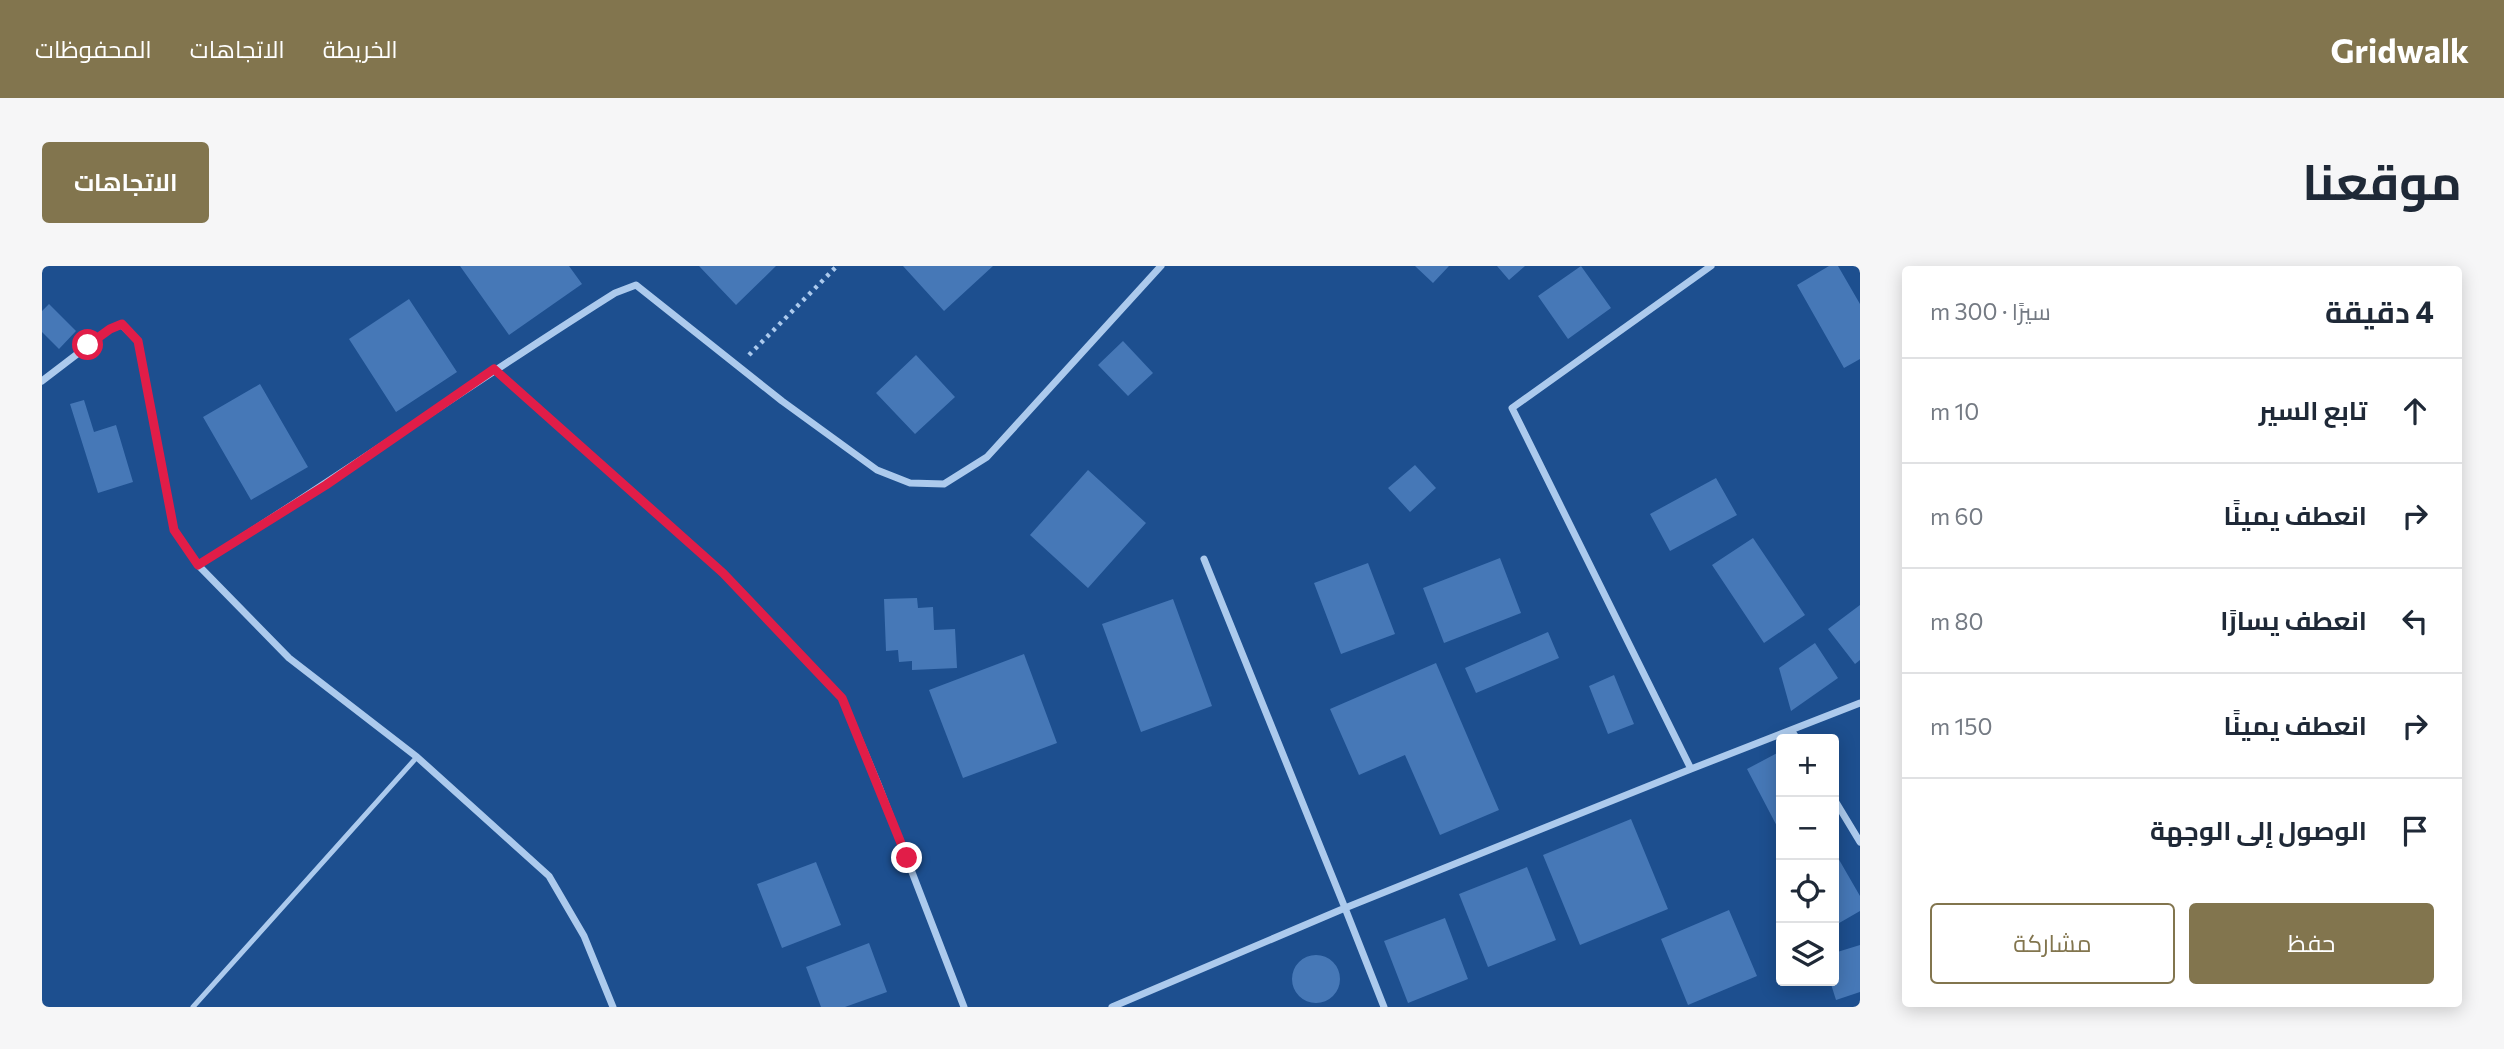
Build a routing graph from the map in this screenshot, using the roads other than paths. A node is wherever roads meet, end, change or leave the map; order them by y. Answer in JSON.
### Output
{"nodes":[{"id":1,"x":1161,"y":266,"type":"edge"},
{"id":2,"x":1711,"y":266,"type":"edge"},
{"id":3,"x":494,"y":369,"type":"junction"},
{"id":4,"x":42,"y":381,"type":"edge"},
{"id":5,"x":1204,"y":559,"type":"dead end"},
{"id":6,"x":198,"y":565,"type":"junction"},
{"id":7,"x":1860,"y":703,"type":"edge"},
{"id":8,"x":1791,"y":730,"type":"junction"},
{"id":9,"x":1794,"y":734,"type":"edge"},
{"id":10,"x":417,"y":757,"type":"junction"},
{"id":11,"x":1691,"y":769,"type":"junction"},
{"id":12,"x":1839,"y":807,"type":"edge"},
{"id":13,"x":1860,"y":842,"type":"edge"},
{"id":14,"x":1345,"y":908,"type":"junction"},
{"id":15,"x":193,"y":1007,"type":"edge"},
{"id":16,"x":613,"y":1007,"type":"edge"},
{"id":17,"x":964,"y":1007,"type":"edge"},
{"id":18,"x":1112,"y":1007,"type":"edge"},
{"id":19,"x":1384,"y":1007,"type":"edge"}],
"edges":[{"from":1,"to":3,"type":"street"},
{"from":2,"to":11,"type":"street"},
{"from":3,"to":6,"type":"street"},
{"from":3,"to":17,"type":"street"},
{"from":4,"to":6,"type":"street"},
{"from":5,"to":14,"type":"street"},
{"from":6,"to":10,"type":"street"},
{"from":7,"to":8,"type":"street"},
{"from":8,"to":9,"type":"street"},
{"from":8,"to":11,"type":"street"},
{"from":10,"to":15,"type":"lane"},
{"from":10,"to":16,"type":"street"},
{"from":11,"to":14,"type":"street"},
{"from":12,"to":13,"type":"street"},
{"from":14,"to":18,"type":"street"},
{"from":14,"to":19,"type":"street"}]}
